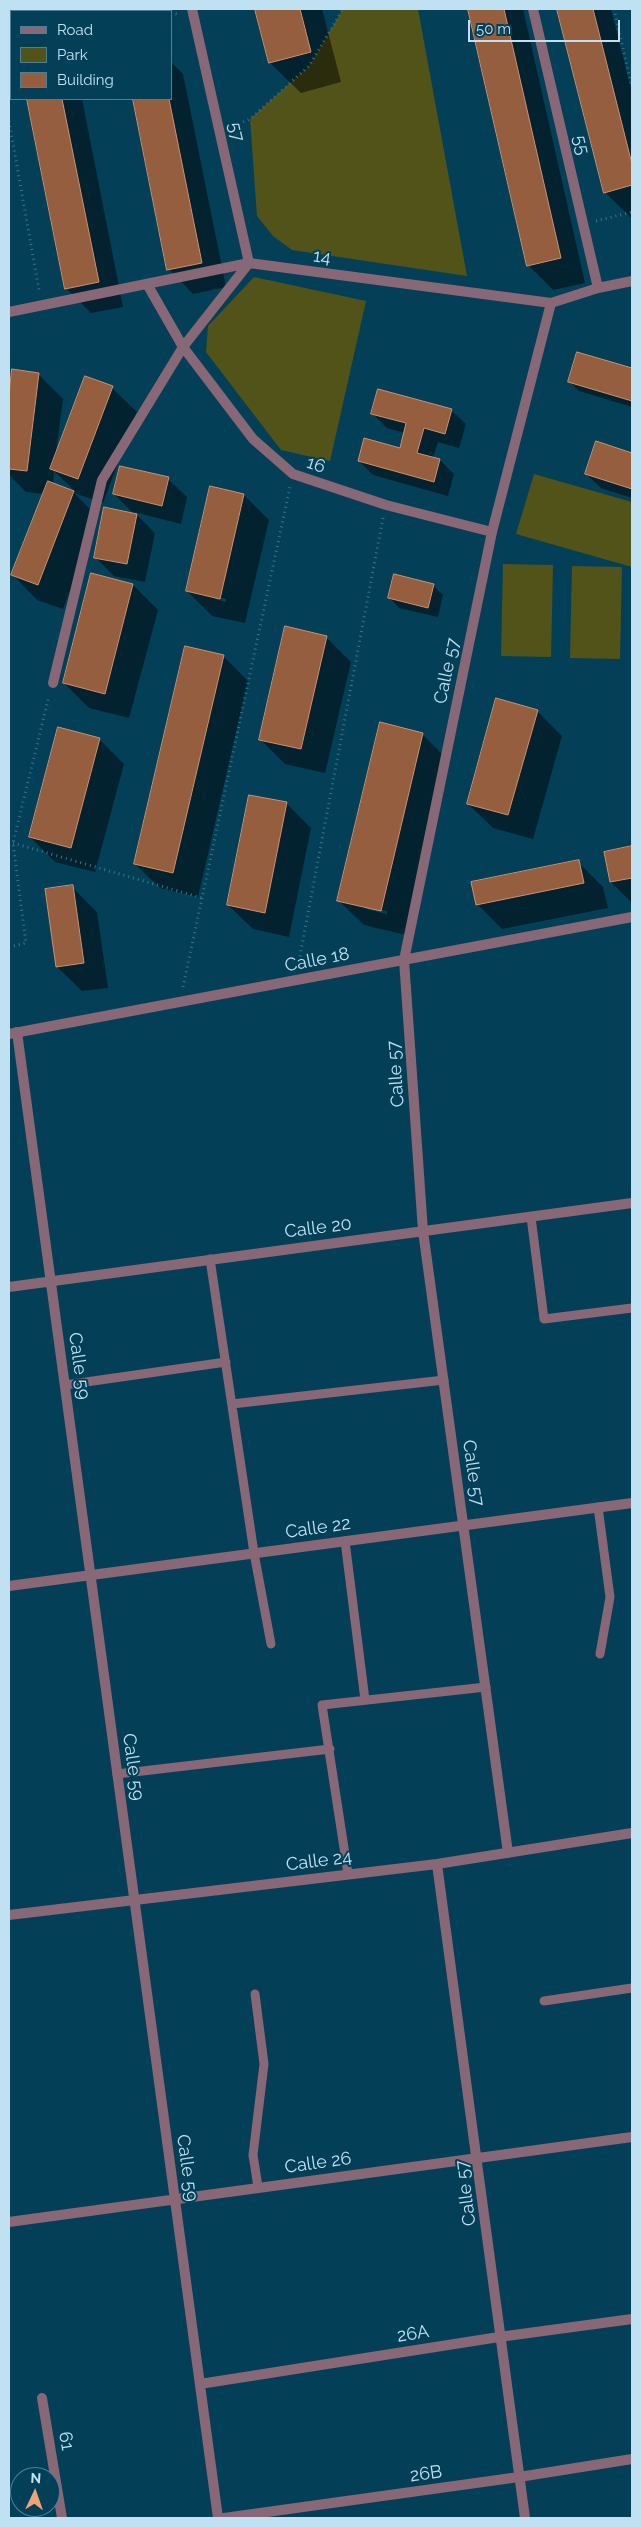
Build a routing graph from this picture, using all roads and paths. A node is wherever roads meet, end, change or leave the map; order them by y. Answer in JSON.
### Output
{"nodes":[{"id":1,"x":192,"y":9,"type":"edge"},
{"id":2,"x":343,"y":9,"type":"edge"},
{"id":3,"x":534,"y":9,"type":"edge"},
{"id":4,"x":614,"y":9,"type":"edge"},
{"id":5,"x":632,"y":88,"type":"edge"},
{"id":6,"x":9,"y":121,"type":"edge"},
{"id":7,"x":220,"y":133,"type":"junction"},
{"id":8,"x":632,"y":212,"type":"edge"},
{"id":9,"x":583,"y":224,"type":"junction"},
{"id":10,"x":249,"y":263,"type":"junction"},
{"id":11,"x":632,"y":280,"type":"edge"},
{"id":12,"x":146,"y":284,"type":"junction"},
{"id":13,"x":598,"y":288,"type":"junction"},
{"id":14,"x":550,"y":303,"type":"junction"},
{"id":15,"x":42,"y":306,"type":"junction"},
{"id":16,"x":9,"y":312,"type":"edge"},
{"id":17,"x":183,"y":347,"type":"junction"},
{"id":18,"x":293,"y":474,"type":"junction"},
{"id":19,"x":386,"y":505,"type":"junction"},
{"id":20,"x":492,"y":532,"type":"junction"},
{"id":21,"x":53,"y":683,"type":"joint"},
{"id":22,"x":13,"y":843,"type":"junction"},
{"id":23,"x":202,"y":898,"type":"junction"},
{"id":24,"x":632,"y":917,"type":"edge"},
{"id":25,"x":9,"y":947,"type":"edge"},
{"id":26,"x":404,"y":960,"type":"junction"},
{"id":27,"x":296,"y":980,"type":"junction"},
{"id":28,"x":180,"y":1002,"type":"junction"},
{"id":29,"x":9,"y":1024,"type":"edge"},
{"id":30,"x":13,"y":1033,"type":"edge"},
{"id":31,"x":632,"y":1203,"type":"edge"},
{"id":32,"x":531,"y":1217,"type":"junction"},
{"id":33,"x":423,"y":1231,"type":"junction"},
{"id":34,"x":210,"y":1259,"type":"junction"},
{"id":35,"x":51,"y":1280,"type":"junction"},
{"id":36,"x":9,"y":1287,"type":"edge"},
{"id":37,"x":632,"y":1308,"type":"edge"},
{"id":38,"x":226,"y":1362,"type":"junction"},
{"id":39,"x":444,"y":1380,"type":"junction"},
{"id":40,"x":65,"y":1385,"type":"junction"},
{"id":41,"x":232,"y":1404,"type":"junction"},
{"id":42,"x":632,"y":1503,"type":"edge"},
{"id":43,"x":598,"y":1507,"type":"junction"},
{"id":44,"x":464,"y":1524,"type":"junction"},
{"id":45,"x":345,"y":1541,"type":"junction"},
{"id":46,"x":254,"y":1553,"type":"junction"},
{"id":47,"x":90,"y":1575,"type":"junction"},
{"id":48,"x":9,"y":1586,"type":"edge"},
{"id":49,"x":272,"y":1644,"type":"dead end"},
{"id":50,"x":600,"y":1654,"type":"dead end"},
{"id":51,"x":486,"y":1687,"type":"junction"},
{"id":52,"x":365,"y":1700,"type":"junction"},
{"id":53,"x":330,"y":1749,"type":"junction"},
{"id":54,"x":118,"y":1774,"type":"junction"},
{"id":55,"x":632,"y":1833,"type":"edge"},
{"id":56,"x":508,"y":1853,"type":"junction"},
{"id":57,"x":437,"y":1864,"type":"junction"},
{"id":58,"x":348,"y":1874,"type":"junction"},
{"id":59,"x":134,"y":1900,"type":"junction"},
{"id":60,"x":9,"y":1915,"type":"edge"},
{"id":61,"x":632,"y":1988,"type":"edge"},
{"id":62,"x":255,"y":1994,"type":"dead end"},
{"id":63,"x":544,"y":2002,"type":"dead end"},
{"id":64,"x":632,"y":2137,"type":"edge"},
{"id":65,"x":478,"y":2158,"type":"junction"},
{"id":66,"x":258,"y":2187,"type":"junction"},
{"id":67,"x":175,"y":2199,"type":"junction"},
{"id":68,"x":9,"y":2222,"type":"edge"},
{"id":69,"x":632,"y":2319,"type":"edge"},
{"id":70,"x":499,"y":2337,"type":"junction"},
{"id":71,"x":200,"y":2384,"type":"junction"},
{"id":72,"x":42,"y":2398,"type":"dead end"},
{"id":73,"x":632,"y":2459,"type":"edge"},
{"id":74,"x":519,"y":2477,"type":"junction"},
{"id":75,"x":62,"y":2518,"type":"edge"},
{"id":76,"x":218,"y":2518,"type":"edge"},
{"id":77,"x":224,"y":2518,"type":"edge"},
{"id":78,"x":525,"y":2518,"type":"edge"}],
"edges":[{"from":1,"to":7,"type":"street","name":"57"},
{"from":2,"to":7,"type":"path"},
{"from":3,"to":9,"type":"street","name":"55"},
{"from":4,"to":5,"type":"path"},
{"from":6,"to":15,"type":"path"},
{"from":7,"to":10,"type":"street","name":"57"},
{"from":8,"to":9,"type":"path"},
{"from":9,"to":13,"type":"street","name":"55"},
{"from":10,"to":12,"type":"street","name":"14"},
{"from":10,"to":14,"type":"street","name":"14"},
{"from":10,"to":17,"type":"street"},
{"from":11,"to":13,"type":"street","name":"14"},
{"from":12,"to":15,"type":"street","name":"14"},
{"from":12,"to":17,"type":"street","name":"16"},
{"from":13,"to":14,"type":"street","name":"14"},
{"from":14,"to":20,"type":"street","name":"Calle 57"},
{"from":15,"to":16,"type":"street","name":"14"},
{"from":17,"to":18,"type":"street","name":"16"},
{"from":17,"to":21,"type":"street"},
{"from":18,"to":19,"type":"street","name":"16"},
{"from":18,"to":23,"type":"path"},
{"from":19,"to":20,"type":"street","name":"16"},
{"from":19,"to":27,"type":"path"},
{"from":20,"to":26,"type":"street","name":"Calle 57"},
{"from":21,"to":22,"type":"path"},
{"from":22,"to":23,"type":"path"},
{"from":22,"to":25,"type":"path"},
{"from":23,"to":28,"type":"path"},
{"from":24,"to":26,"type":"street","name":"Calle 18"},
{"from":26,"to":27,"type":"street","name":"Calle 18"},
{"from":26,"to":33,"type":"street","name":"Calle 57"},
{"from":27,"to":28,"type":"street","name":"Calle 18"},
{"from":28,"to":30,"type":"street","name":"Calle 18"},
{"from":29,"to":30,"type":"street"},
{"from":30,"to":35,"type":"street","name":"Calle 59"},
{"from":31,"to":32,"type":"street","name":"Calle 20"},
{"from":32,"to":33,"type":"street","name":"Calle 20"},
{"from":32,"to":37,"type":"lane"},
{"from":33,"to":34,"type":"street","name":"Calle 20"},
{"from":33,"to":39,"type":"street","name":"Calle 57"},
{"from":34,"to":35,"type":"street","name":"Calle 20"},
{"from":34,"to":38,"type":"lane"},
{"from":35,"to":36,"type":"street","name":"Calle 20"},
{"from":35,"to":40,"type":"street","name":"Calle 59"},
{"from":38,"to":40,"type":"lane"},
{"from":38,"to":41,"type":"lane"},
{"from":39,"to":41,"type":"lane"},
{"from":39,"to":44,"type":"street","name":"Calle 57"},
{"from":40,"to":47,"type":"street","name":"Calle 59"},
{"from":41,"to":46,"type":"lane"},
{"from":42,"to":43,"type":"street","name":"Calle 22"},
{"from":43,"to":44,"type":"street","name":"Calle 22"},
{"from":43,"to":50,"type":"lane"},
{"from":44,"to":45,"type":"street","name":"Calle 22"},
{"from":44,"to":51,"type":"street","name":"Calle 57"},
{"from":45,"to":46,"type":"street","name":"Calle 22"},
{"from":45,"to":52,"type":"lane"},
{"from":46,"to":47,"type":"street","name":"Calle 22"},
{"from":46,"to":49,"type":"lane"},
{"from":47,"to":48,"type":"street","name":"Calle 22"},
{"from":47,"to":54,"type":"street","name":"Calle 59"},
{"from":51,"to":52,"type":"lane"},
{"from":51,"to":56,"type":"street","name":"Calle 57"},
{"from":52,"to":53,"type":"lane"},
{"from":53,"to":54,"type":"lane"},
{"from":53,"to":58,"type":"lane"},
{"from":54,"to":59,"type":"street","name":"Calle 59"},
{"from":55,"to":56,"type":"street","name":"Calle 24"},
{"from":56,"to":57,"type":"street","name":"Calle 24"},
{"from":57,"to":58,"type":"street","name":"Calle 24"},
{"from":57,"to":65,"type":"street","name":"Calle 57"},
{"from":58,"to":59,"type":"street","name":"Calle 24"},
{"from":59,"to":60,"type":"street","name":"Calle 24"},
{"from":59,"to":67,"type":"street","name":"Calle 59"},
{"from":61,"to":63,"type":"lane"},
{"from":62,"to":66,"type":"lane"},
{"from":64,"to":65,"type":"street","name":"Calle 26"},
{"from":65,"to":66,"type":"street","name":"Calle 26"},
{"from":65,"to":70,"type":"street","name":"Calle 57"},
{"from":66,"to":67,"type":"street","name":"Calle 26"},
{"from":67,"to":68,"type":"street","name":"Calle 26"},
{"from":67,"to":71,"type":"street","name":"Calle 59"},
{"from":69,"to":70,"type":"street","name":"26A"},
{"from":70,"to":71,"type":"street","name":"26A"},
{"from":70,"to":74,"type":"street","name":"Calle 57"},
{"from":71,"to":76,"type":"street","name":"Calle 59"},
{"from":72,"to":75,"type":"street","name":"61"},
{"from":73,"to":74,"type":"street","name":"26B"},
{"from":74,"to":77,"type":"street","name":"26B"},
{"from":74,"to":78,"type":"street","name":"Calle 57"}]}
